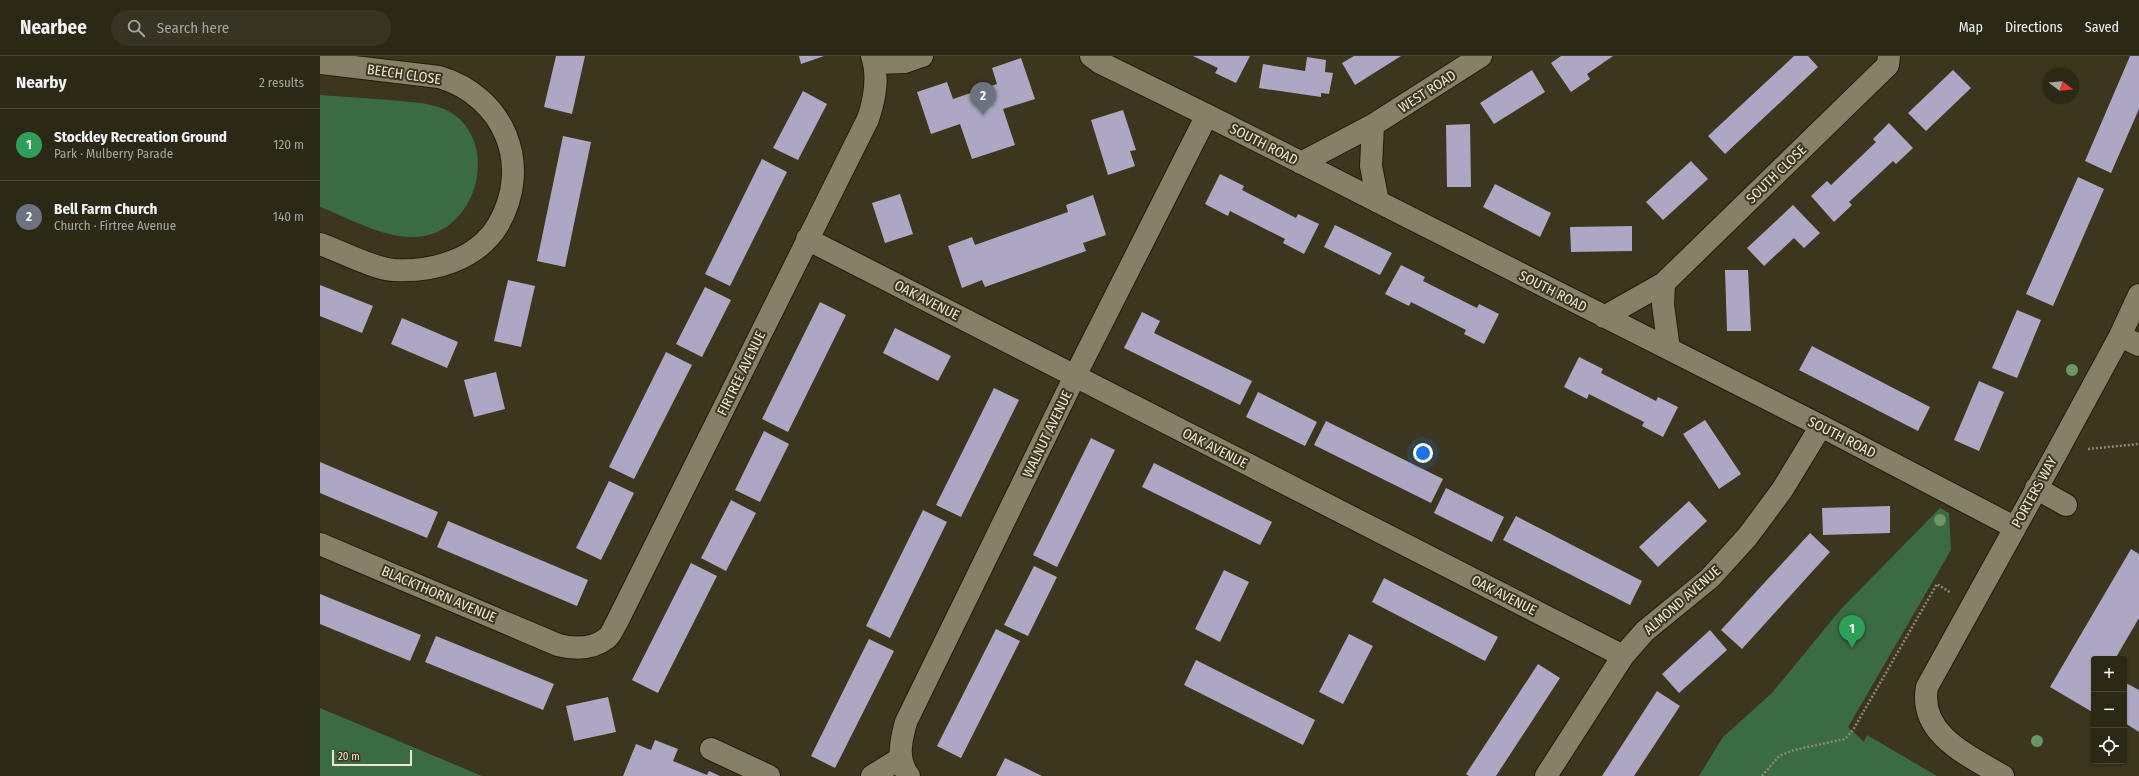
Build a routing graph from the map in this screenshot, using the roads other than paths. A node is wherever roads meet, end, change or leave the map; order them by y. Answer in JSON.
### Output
{"nodes":[{"id":1,"x":922,"y":56,"type":"edge"},
{"id":2,"x":1092,"y":56,"type":"edge"},
{"id":3,"x":1481,"y":56,"type":"edge"},
{"id":4,"x":873,"y":60,"type":"edge"},
{"id":5,"x":1888,"y":60,"type":"edge"},
{"id":6,"x":322,"y":61,"type":"edge"},
{"id":7,"x":1207,"y":115,"type":"junction"},
{"id":8,"x":1373,"y":125,"type":"junction"},
{"id":9,"x":1301,"y":163,"type":"junction"},
{"id":10,"x":1378,"y":202,"type":"junction"},
{"id":11,"x":807,"y":239,"type":"junction"},
{"id":12,"x":320,"y":244,"type":"edge"},
{"id":13,"x":1664,"y":283,"type":"junction"},
{"id":14,"x":2139,"y":295,"type":"edge"},
{"id":15,"x":1604,"y":317,"type":"junction"},
{"id":16,"x":2120,"y":336,"type":"junction"},
{"id":17,"x":2139,"y":345,"type":"edge"},
{"id":18,"x":1669,"y":349,"type":"junction"},
{"id":19,"x":1075,"y":376,"type":"junction"},
{"id":20,"x":1821,"y":426,"type":"junction"},
{"id":21,"x":2036,"y":488,"type":"junction"},
{"id":22,"x":2066,"y":505,"type":"dead end"},
{"id":23,"x":2014,"y":527,"type":"junction"},
{"id":24,"x":320,"y":544,"type":"edge"},
{"id":25,"x":558,"y":645,"type":"joint"},
{"id":26,"x":1623,"y":656,"type":"junction"},
{"id":27,"x":710,"y":749,"type":"dead end"},
{"id":28,"x":905,"y":767,"type":"edge"},
{"id":29,"x":769,"y":776,"type":"edge"},
{"id":30,"x":872,"y":776,"type":"edge"},
{"id":31,"x":1546,"y":776,"type":"edge"},
{"id":32,"x":2003,"y":776,"type":"edge"}],
"edges":[{"from":1,"to":4,"type":"street"},
{"from":2,"to":7,"type":"street","name":"SOUTH ROAD"},
{"from":3,"to":8,"type":"street","name":"WEST ROAD"},
{"from":4,"to":11,"type":"street","name":"FIRTREE AVENUE"},
{"from":5,"to":13,"type":"street","name":"SOUTH CLOSE"},
{"from":6,"to":12,"type":"street","name":"BEECH CLOSE"},
{"from":7,"to":9,"type":"street","name":"SOUTH ROAD"},
{"from":7,"to":19,"type":"street","name":"WALNUT AVENUE"},
{"from":8,"to":9,"type":"street","name":"WEST ROAD"},
{"from":8,"to":10,"type":"street"},
{"from":9,"to":10,"type":"street","name":"SOUTH ROAD"},
{"from":10,"to":15,"type":"street","name":"SOUTH ROAD"},
{"from":11,"to":19,"type":"street","name":"OAK AVENUE"},
{"from":11,"to":25,"type":"street","name":"FIRTREE AVENUE"},
{"from":13,"to":15,"type":"street","name":"SOUTH CLOSE"},
{"from":13,"to":18,"type":"street"},
{"from":14,"to":16,"type":"street","name":"PORTERS WAY"},
{"from":15,"to":18,"type":"street","name":"SOUTH ROAD"},
{"from":16,"to":17,"type":"street"},
{"from":16,"to":21,"type":"street","name":"PORTERS WAY"},
{"from":18,"to":20,"type":"street","name":"SOUTH ROAD"},
{"from":19,"to":26,"type":"street","name":"OAK AVENUE"},
{"from":19,"to":28,"type":"street","name":"WALNUT AVENUE"},
{"from":20,"to":23,"type":"street","name":"SOUTH ROAD"},
{"from":20,"to":26,"type":"street","name":"ALMOND AVENUE"},
{"from":21,"to":22,"type":"street"},
{"from":21,"to":23,"type":"street","name":"PORTERS WAY"},
{"from":23,"to":32,"type":"street","name":"PORTERS WAY"},
{"from":24,"to":25,"type":"street","name":"BLACKTHORN AVENUE"},
{"from":26,"to":31,"type":"street","name":"ALMOND AVENUE"},
{"from":27,"to":29,"type":"street"},
{"from":28,"to":30,"type":"street"}]}
